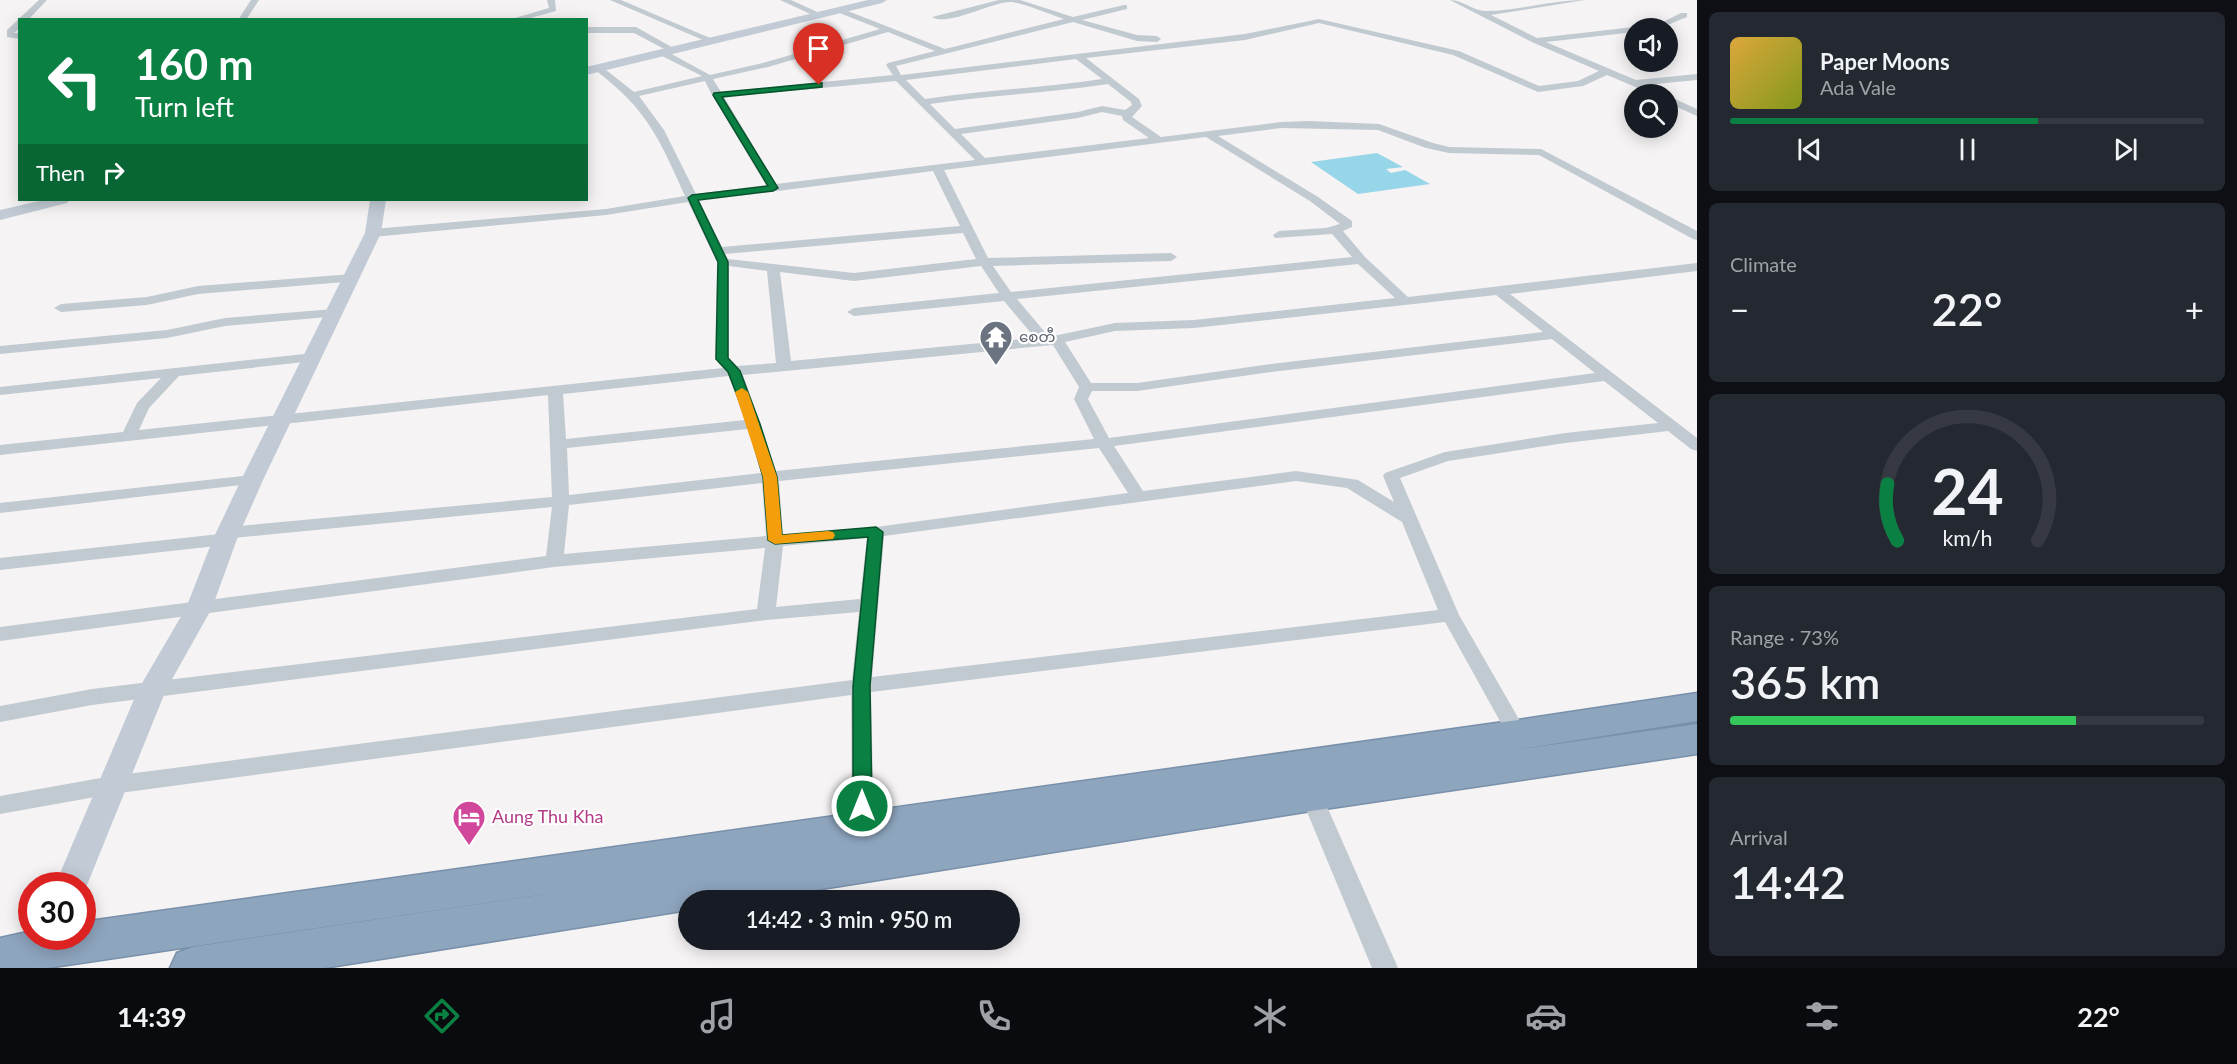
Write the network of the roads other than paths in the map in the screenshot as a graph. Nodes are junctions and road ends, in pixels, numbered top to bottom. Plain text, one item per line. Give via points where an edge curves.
1 (43, 0) edge
2 (255, 0) edge
3 (550, 0) edge
4 (614, 0) edge
5 (784, 0) edge
6 (882, 0) edge
7 (1010, 0) edge
8 (1454, 0) edge
9 (1581, 0) edge
10 (1124, 7) dead end
11 (840, 10) junction
12 (1480, 14) junction
13 (820, 15) junction
14 (1684, 15) dead end
15 (936, 17) dead end
16 (25, 18) edge
17 (243, 18) edge
18 (519, 18) edge
19 (1678, 18) edge
20 (1068, 19) junction
21 (18, 25) edge
22 (888, 29) junction
23 (588, 30) edge
24 (1624, 30) edge
25 (18, 36) edge
26 (712, 41) junction
27 (1538, 41) junction
28 (1194, 43) junction
29 (668, 51) junction
30 (942, 51) junction
31 (1078, 56) junction
32 (891, 65) junction
33 (592, 69) edge
34 (1607, 70) junction
35 (898, 77) junction
36 (1697, 77) edge
37 (708, 79) junction
38 (1110, 81) junction
39 (840, 83) junction
40 (1636, 84) joint
41 (632, 95) junction
42 (717, 95) junction
43 (922, 102) junction
44 (1678, 104) edge
45 (1697, 113) edge
46 (1127, 114) junction
47 (952, 132) junction
48 (1209, 135) junction
49 (1160, 141) junction
50 (982, 162) junction
51 (937, 168) junction
52 (773, 188) junction
53 (692, 198) junction
54 (56, 201) edge
55 (378, 201) edge
56 (0, 215) edge
57 (968, 229) junction
58 (1336, 231) junction
59 (373, 233) junction
60 (1279, 235) dead end
61 (1697, 236) edge
62 (721, 257) junction
63 (1171, 257) dead end
64 (1361, 260) junction
65 (984, 262) junction
66 (773, 267) junction
67 (1697, 267) edge
68 (352, 278) junction
69 (1499, 291) junction
70 (1008, 297) junction
71 (1404, 300) junction
72 (61, 308) dead end
73 (854, 312) dead end
74 (334, 313) junction
75 (1555, 335) junction
76 (1051, 340) junction
77 (0, 350) edge
78 (313, 357) junction
79 (784, 366) junction
80 (734, 371) junction
81 (175, 372) junction
82 (1607, 376) junction
83 (1086, 387) junction
84 (0, 391) edge
85 (555, 391) junction
86 (282, 419) junction
87 (754, 424) junction
88 (1670, 426) junction
89 (129, 436) junction
90 (1104, 443) junction
91 (559, 444) junction
92 (1697, 446) edge
93 (0, 450) edge
94 (770, 477) junction
95 (252, 480) junction
96 (1139, 498) junction
97 (561, 501) junction
98 (0, 508) edge
99 (1407, 518) junction
100 (876, 532) junction
101 (227, 536) junction
102 (775, 540) junction
103 (554, 561) junction
104 (0, 564) edge
105 (868, 604) junction
106 (199, 608) junction
107 (766, 614) junction
108 (1450, 615) junction
109 (0, 634) edge
110 (861, 686) junction
111 (152, 690) junction
112 (1697, 706) edge
113 (0, 714) edge
114 (1518, 735) junction
115 (1697, 740) edge
116 (112, 785) junction
117 (1311, 795) junction
118 (0, 805) edge
119 (862, 829) junction
120 (76, 872) edge
121 (96, 935) edge
122 (25, 950) edge
123 (0, 959) edge
124 (193, 968) edge
125 (1385, 968) edge

1 - 16 street
2 - 17 street
3 - 18 street via 553,9
4 - 26 street
5 - 13 street
6 - 11 street
7 - 15 street
7 - 20 street
8 - 12 street
9 - 12 street
10 - 20 street
11 - 13 street
11 - 22 street
12 - 27 street
13 - 26 street
14 - 19 street
20 - 28 street via 1137,38
20 - 30 street
21 - 25 street via 10,35
22 - 30 street
22 - 37 street
23 - 29 street via 636,30
24 - 27 street
26 - 29 street
27 - 34 street
28 - 31 street
28 - 34 street via 1319,21 1456,53 1538,89 1580,84
29 - 33 street
29 - 37 street
30 - 32 street
31 - 35 street
31 - 38 street
32 - 35 street
32 - 39 street
33 - 41 street
34 - 40 street
35 - 39 street
35 - 43 street
36 - 40 street
37 - 41 street
37 - 42 street
38 - 43 street
38 - 46 street via 1136,101 1137,106
39 - 42 street
41 - 53 street via 668,147
42 - 52 street
43 - 47 street
44 - 45 street
46 - 47 street via 1102,109
46 - 49 street via 1127,118
47 - 50 street
48 - 49 street
48 - 58 street via 1347,222
48 - 61 street via 1281,125 1362,125 1449,150 1533,150
49 - 50 street
50 - 51 street
51 - 52 street
51 - 57 street
52 - 53 street
53 - 59 street via 606,212
53 - 62 street
54 - 56 street
55 - 59 street
57 - 62 street via 776,244
57 - 65 street
58 - 60 street
58 - 64 street
59 - 68 street
62 - 66 street
62 - 80 street via 722,359
63 - 65 street
64 - 70 street
64 - 71 street
65 - 66 street via 854,277
65 - 70 street
66 - 79 street
67 - 69 street
68 - 72 street via 198,290 147,301
68 - 74 street
69 - 71 street
69 - 75 street
70 - 73 street
70 - 76 street
71 - 76 street via 1194,324 1131,325
74 - 77 street via 225,322 167,334
74 - 78 street
75 - 82 street
75 - 83 street via 1137,387
76 - 79 street
76 - 83 street
78 - 81 street
78 - 86 street
79 - 80 street
80 - 85 street
80 - 87 street
81 - 84 street
81 - 89 street via 142,406
82 - 88 street
82 - 90 street
83 - 90 street via 1081,399
85 - 86 street
85 - 91 street
86 - 89 street
86 - 95 street
87 - 91 street
87 - 94 street
88 - 92 street
88 - 99 street via 1445,458 1391,476
89 - 93 street
90 - 94 street
90 - 96 street
91 - 97 street
94 - 97 street
94 - 102 street
95 - 98 street
95 - 101 street
96 - 99 street via 1296,476 1352,484
96 - 100 street
97 - 101 street
97 - 103 street
99 - 108 street
100 - 102 street
100 - 105 street
101 - 104 street
101 - 106 street
102 - 103 street
102 - 107 street
103 - 106 street
105 - 107 street
105 - 110 street
106 - 109 street
106 - 111 street
107 - 111 street
108 - 110 street
108 - 114 street
110 - 116 street
110 - 119 street
111 - 113 street
111 - 116 street
112 - 114 highway
114 - 119 highway
115 - 117 highway
116 - 118 street
116 - 120 street
117 - 124 highway
117 - 125 street
119 - 121 highway
122 - 123 highway

